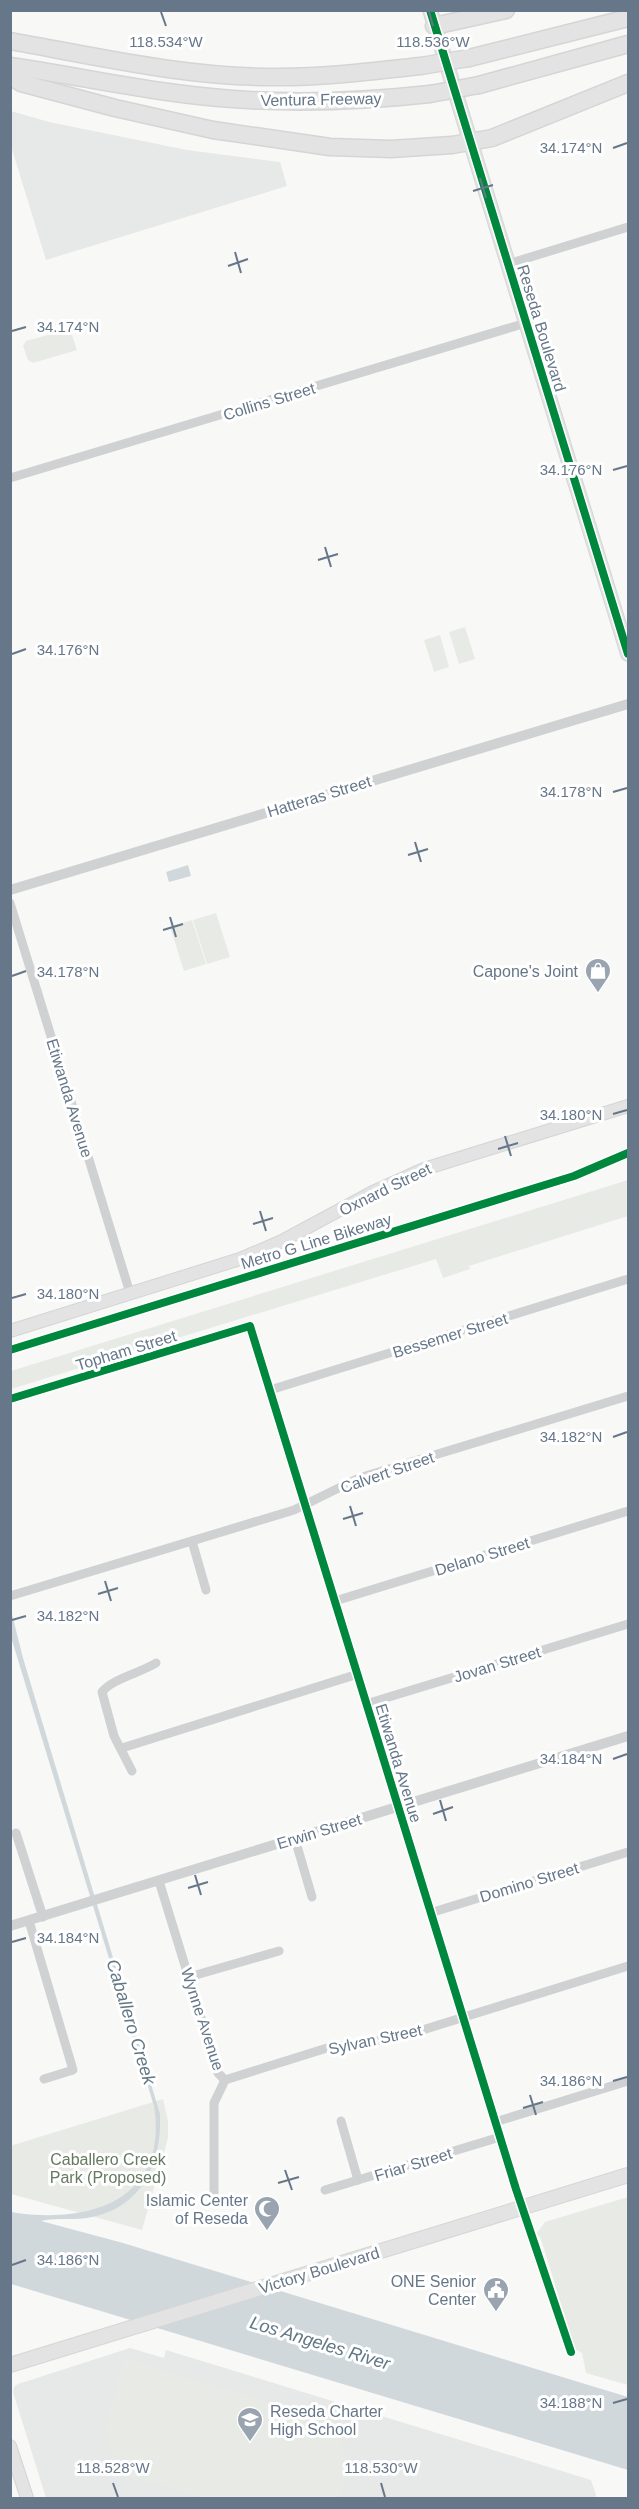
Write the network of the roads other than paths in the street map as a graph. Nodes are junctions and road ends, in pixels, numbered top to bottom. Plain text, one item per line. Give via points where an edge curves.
1 (506, 10) edge
2 (432, 18) edge
3 (628, 18) edge
4 (10, 41) edge
5 (628, 44) edge
6 (10, 66) edge
7 (10, 76) edge
8 (628, 83) edge
9 (471, 142) junction
10 (628, 227) edge
11 (508, 264) junction
12 (526, 323) junction
13 (10, 478) edge
14 (628, 654) edge
15 (628, 704) edge
16 (10, 890) edge
17 (10, 903) edge
18 (628, 1106) edge
19 (628, 1279) edge
20 (130, 1293) junction
21 (250, 1326) joint
22 (10, 1330) edge
23 (270, 1390) junction
24 (628, 1396) edge
25 (10, 1400) edge
26 (306, 1506) junction
27 (628, 1510) edge
28 (192, 1541) junction
29 (206, 1590) dead end
30 (10, 1596) edge
31 (335, 1601) junction
32 (628, 1624) edge
33 (156, 1663) dead end
34 (358, 1674) junction
35 (366, 1704) junction
36 (628, 1736) edge
37 (122, 1748) junction
38 (132, 1771) dead end
39 (399, 1807) junction
40 (16, 1833) dead end
41 (295, 1839) junction
42 (628, 1852) edge
43 (159, 1881) junction
44 (312, 1897) dead end
45 (430, 1912) junction
46 (43, 1917) junction
47 (28, 1921) junction
48 (10, 1926) edge
49 (279, 1951) dead end
50 (628, 1966) edge
51 (189, 1977) junction
52 (463, 2017) junction
53 (44, 2079) dead end
54 (225, 2080) junction
55 (627, 2081) edge
56 (628, 2091) edge
57 (341, 2121) dead end
58 (495, 2122) junction
59 (500, 2137) junction
60 (628, 2175) edge
61 (358, 2180) junction
62 (326, 2190) dead end
63 (214, 2194) dead end
64 (522, 2208) junction
65 (10, 2365) edge
66 (10, 2446) edge
67 (27, 2499) edge

1 - 2 highway
2 - 9 main road, Reseda Boulevard
3 - 4 highway, Ventura Freeway, bridge via 469,58 350,74 278,77 150,66
5 - 6 highway, Ventura Freeway, bridge via 479,85 430,94 332,102 177,93
7 - 9 highway via 21,83 213,130 330,147 391,149
8 - 9 highway via 492,138
9 - 11 main road, Reseda Boulevard
10 - 11 street
11 - 12 main road, Reseda Boulevard
12 - 13 street, Collins Street
12 - 14 main road, Reseda Boulevard
15 - 16 street, Hatteras Street
17 - 20 street, Etiwanda Avenue
18 - 20 main road, Oxnard Street via 424,1169 262,1251
19 - 23 street, Bessemer Street
20 - 22 main road, Oxnard Street
21 - 23 street, Etiwanda Avenue
21 - 25 street, Topham Street
23 - 26 street, Etiwanda Avenue
24 - 26 street, Calvert Street via 359,1478
26 - 28 street, Calvert Street
26 - 31 street, Etiwanda Avenue
27 - 31 street, Delano Street
28 - 29 street
28 - 30 street, Calvert Street
31 - 34 street, Etiwanda Avenue
32 - 35 street, Jovan Street
33 - 37 street via 108,1685 102,1692 114,1736
34 - 35 street, Etiwanda Avenue
34 - 37 street
35 - 39 street, Etiwanda Avenue
36 - 39 street, Erwin Street
37 - 38 street
39 - 41 street, Erwin Street
39 - 45 street, Etiwanda Avenue
40 - 46 street
41 - 43 street, Erwin Street
41 - 44 street
42 - 45 street, Domino Street
43 - 46 street, Erwin Street
43 - 51 street, Wynne Avenue
45 - 52 street, Etiwanda Avenue
46 - 47 street, Erwin Street
47 - 48 street, Erwin Street
47 - 53 street via 73,2070
49 - 51 street
50 - 52 street, Sylvan Street
51 - 54 street, Wynne Avenue via 218,2073
52 - 54 street, Sylvan Street via 400,2037 327,2048
52 - 58 street, Etiwanda Avenue
54 - 63 street, Wynne Avenue via 214,2103
55 - 56 street
55 - 58 street
57 - 61 street
58 - 59 street, Etiwanda Avenue
59 - 61 street, Friar Street
59 - 64 street, Etiwanda Avenue
60 - 64 main road, Victory Boulevard
61 - 62 street, Friar Street
64 - 65 main road, Victory Boulevard
66 - 67 main road

